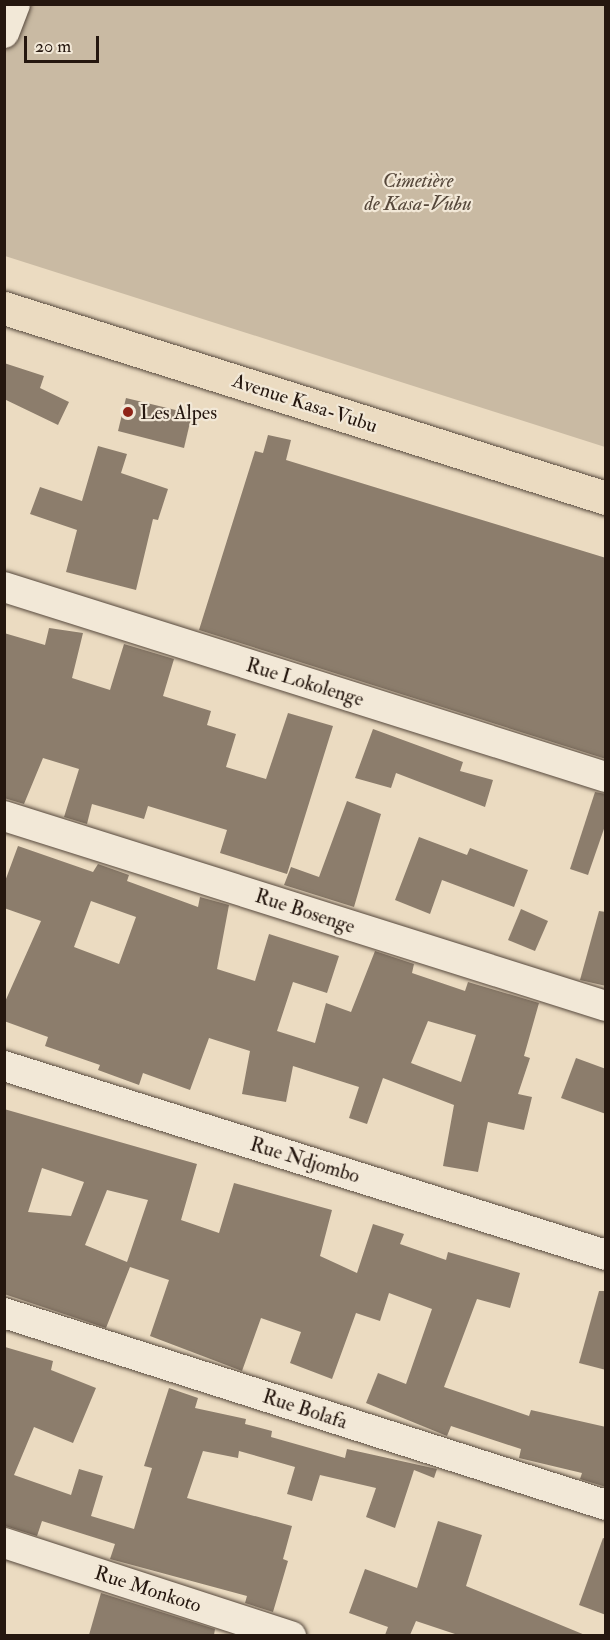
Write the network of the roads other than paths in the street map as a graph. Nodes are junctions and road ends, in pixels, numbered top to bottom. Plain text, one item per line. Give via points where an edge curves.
1 (15, 4) edge
2 (4, 33) edge
3 (4, 308) edge
4 (606, 498) edge
5 (4, 587) edge
6 (606, 777) edge
7 (4, 816) edge
8 (606, 1006) edge
9 (4, 1066) edge
10 (606, 1255) edge
11 (4, 1313) edge
12 (606, 1505) edge
13 (4, 1543) edge
14 (291, 1635) edge

1 - 2 street
3 - 4 main road, Avenue Kasa-Vubu
5 - 6 street, Rue Lokolenge
7 - 8 street, Rue Bosenge
9 - 10 street, Rue Ndjombo
11 - 12 street, Rue Bolafa
13 - 14 street, Rue Monkoto

